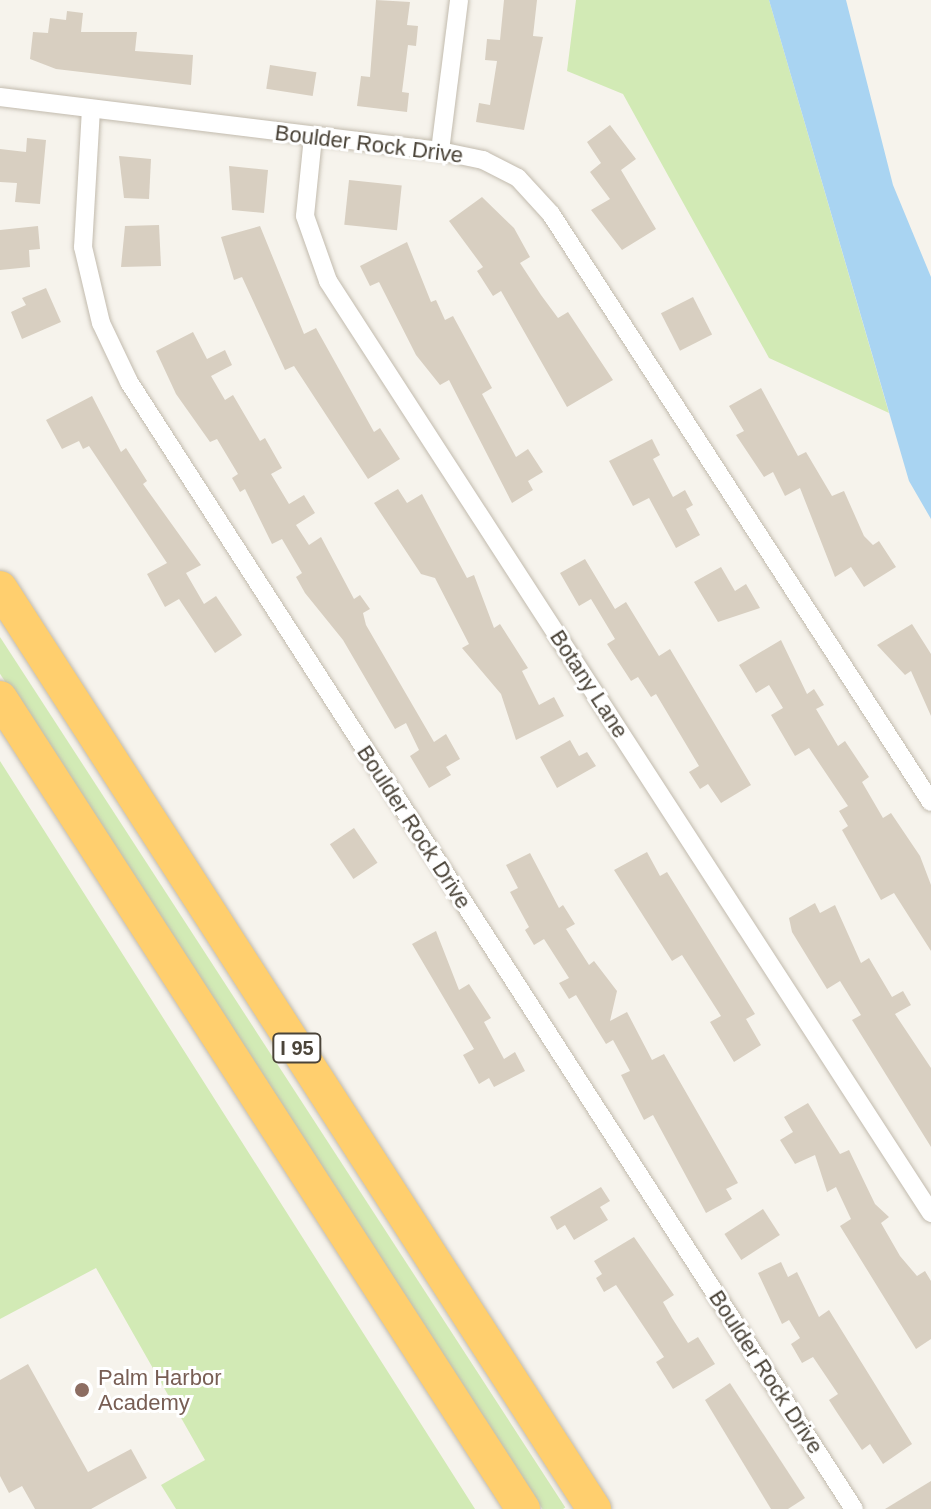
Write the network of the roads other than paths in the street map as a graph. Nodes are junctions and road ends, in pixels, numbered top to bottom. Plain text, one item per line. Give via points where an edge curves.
1 (459, 0) edge
2 (0, 97) edge
3 (91, 109) junction
4 (313, 137) junction
5 (440, 151) junction
6 (0, 588) edge
7 (0, 698) edge
8 (931, 802) edge
9 (931, 1213) edge
10 (523, 1509) edge
11 (594, 1509) edge
12 (854, 1509) edge

1 - 5 street
2 - 3 street, Boulder Rock Drive
3 - 4 street, Boulder Rock Drive
3 - 12 street, Boulder Rock Drive via 82,194 84,256 104,331 129,382
4 - 5 street, Boulder Rock Drive
4 - 9 street, Botany Lane via 306,228 328,281
5 - 8 street, Boulder Rock Drive via 495,165 541,200
6 - 11 highway, I 95
7 - 10 highway, I 95

